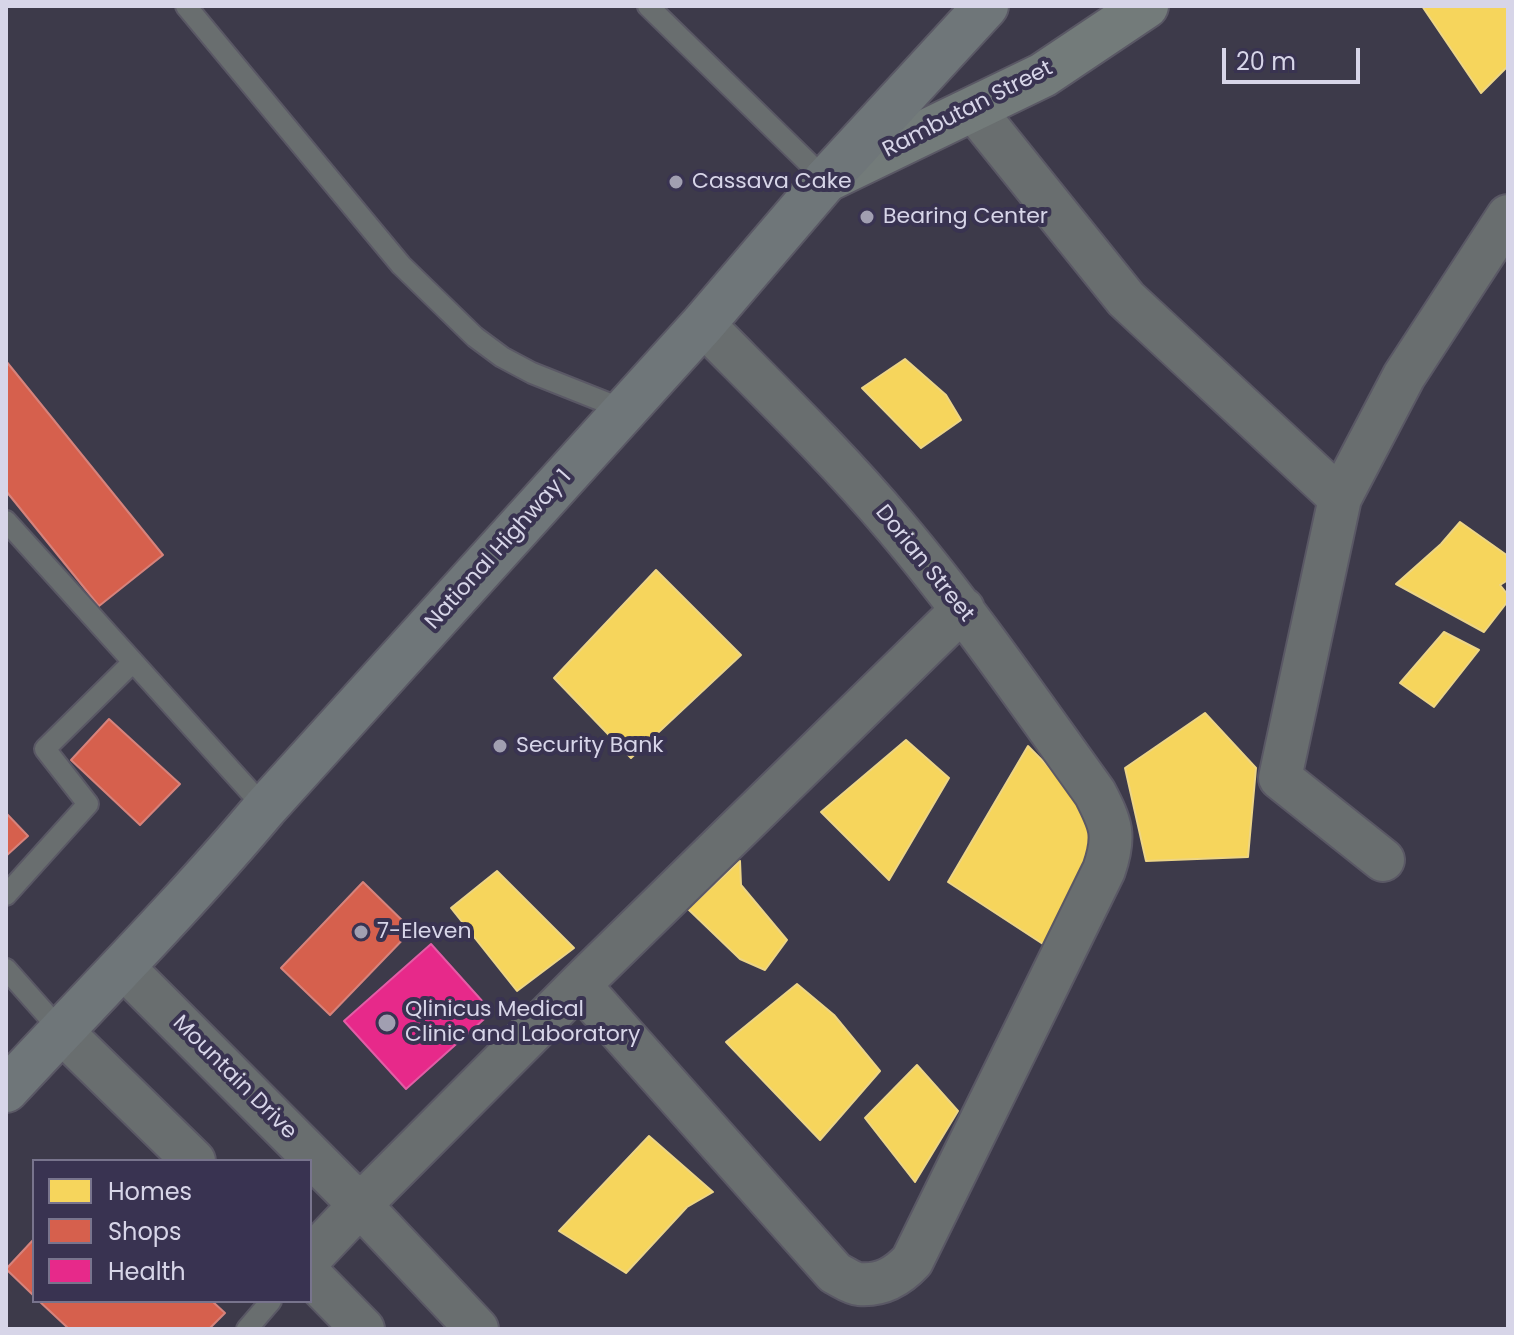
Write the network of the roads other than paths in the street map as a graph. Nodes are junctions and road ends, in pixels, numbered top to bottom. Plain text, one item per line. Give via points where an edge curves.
1 (186, 6) edge
2 (648, 6) edge
3 (986, 6) edge
4 (1146, 6) edge
5 (974, 110) junction
6 (826, 180) junction
7 (1508, 216) edge
8 (703, 324) junction
9 (625, 410) junction
10 (1340, 498) junction
11 (6, 521) edge
12 (963, 609) junction
13 (133, 662) junction
14 (265, 808) junction
15 (1383, 860) dead end
16 (6, 895) edge
17 (123, 967) junction
18 (6, 969) edge
19 (579, 985) junction
20 (61, 1031) junction
21 (6, 1090) edge
22 (192, 1159) edge
23 (360, 1205) junction
24 (312, 1256) edge
25 (312, 1277) edge
26 (269, 1303) edge
27 (250, 1328) edge
28 (363, 1329) edge
29 (477, 1329) edge

1 - 9 lane via 401,265 475,337 532,373
2 - 6 lane
3 - 6 highway, National Highway 1
4 - 5 street, Rambutan Street via 1043,75
5 - 6 street, Rambutan Street
5 - 10 street via 1126,299
6 - 8 highway, National Highway 1
7 - 10 street via 1404,376
8 - 9 highway, National Highway 1
8 - 12 street, Dorian Street via 826,448
9 - 14 highway, National Highway 1
10 - 15 street via 1280,778
11 - 13 lane
12 - 19 street
12 - 19 street, Dorian Street via 1095,793 1111,830 1111,850 912,1261 899,1275 857,1284 835,1273
13 - 14 lane
13 - 16 lane via 45,749 88,804
14 - 17 highway, National Highway 1
17 - 20 highway, National Highway 1
17 - 23 street, Mountain Drive
18 - 20 lane
19 - 23 street
20 - 21 highway, National Highway 1
20 - 22 street
23 - 24 street
23 - 29 street, Mountain Drive
25 - 28 street
26 - 27 lane

